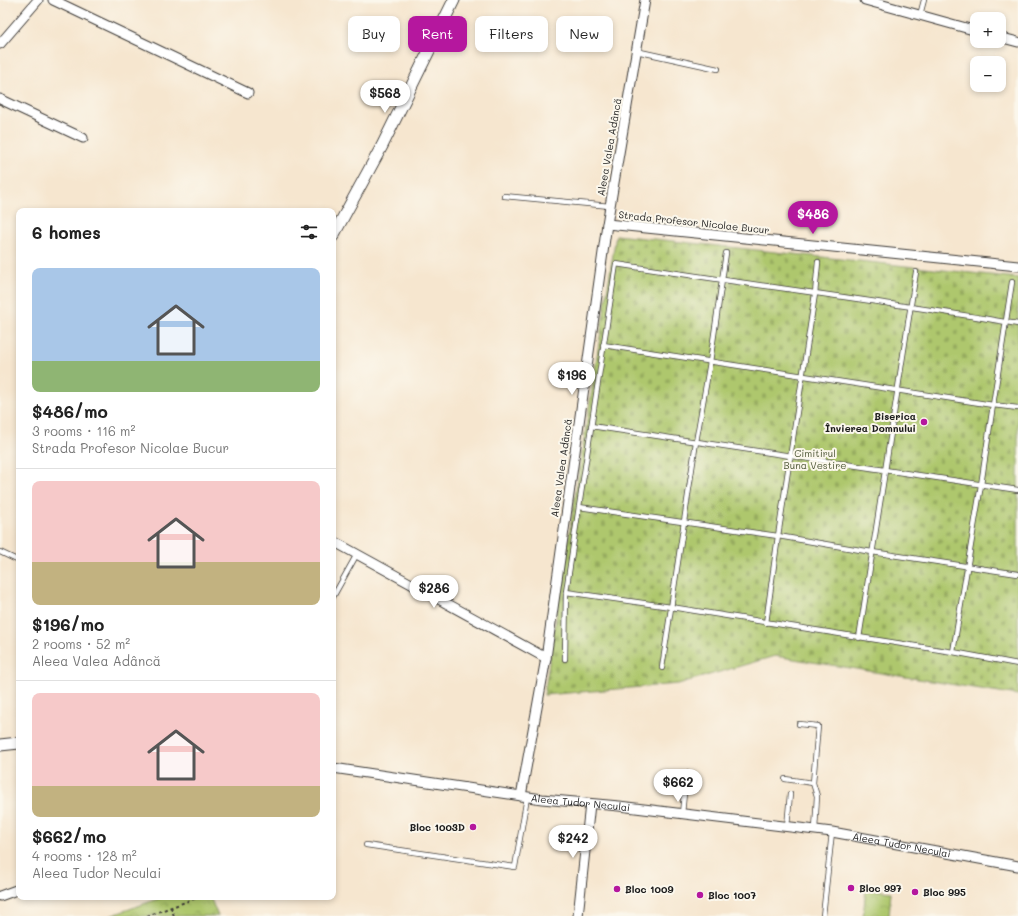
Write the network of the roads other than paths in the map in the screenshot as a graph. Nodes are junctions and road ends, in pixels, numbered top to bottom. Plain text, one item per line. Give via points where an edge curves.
1 (38, 0) edge
2 (53, 0) edge
3 (454, 0) edge
4 (645, 0) edge
5 (864, 0) edge
6 (924, 0) edge
7 (920, 15) junction
8 (970, 29) edge
9 (1006, 39) edge
10 (1018, 42) edge
11 (0, 44) edge
12 (636, 51) junction
13 (718, 69) dead end
14 (248, 93) dead end
15 (0, 99) edge
16 (83, 138) dead end
17 (504, 196) dead end
18 (610, 206) junction
19 (606, 224) junction
20 (336, 230) edge
21 (726, 253) dead end
22 (818, 262) dead end
23 (1018, 266) edge
24 (916, 272) dead end
25 (722, 281) junction
26 (1012, 282) dead end
27 (815, 294) junction
28 (910, 307) junction
29 (1005, 322) junction
30 (1018, 324) edge
31 (603, 345) junction
32 (710, 362) junction
33 (801, 376) junction
34 (897, 389) junction
35 (993, 405) junction
36 (1018, 408) edge
37 (591, 426) junction
38 (696, 442) junction
39 (790, 457) junction
40 (886, 471) junction
41 (981, 486) junction
42 (1018, 490) edge
43 (579, 507) junction
44 (683, 522) junction
45 (778, 536) junction
46 (336, 543) edge
47 (0, 552) edge
48 (872, 552) junction
49 (356, 554) junction
50 (16, 560) edge
51 (967, 567) junction
52 (1018, 574) edge
53 (336, 591) edge
54 (566, 592) junction
55 (671, 607) junction
56 (766, 623) junction
57 (859, 638) junction
58 (953, 652) junction
59 (546, 658) junction
60 (566, 659) dead end
61 (1018, 664) edge
62 (662, 668) dead end
63 (799, 724) dead end
64 (16, 743) edge
65 (0, 745) edge
66 (336, 768) edge
67 (686, 772) dead end
68 (785, 779) dead end
69 (813, 783) junction
70 (790, 794) dead end
71 (524, 796) junction
72 (590, 804) junction
73 (682, 814) junction
74 (787, 827) junction
75 (815, 830) junction
76 (832, 832) junction
77 (366, 845) dead end
78 (1018, 866) edge
79 (16, 890) edge
80 (0, 896) edge
81 (578, 916) edge
82 (823, 916) edge

1 - 11 street
2 - 14 street
3 - 20 street via 382,146
4 - 12 street, Aleea Valea Adâncă
5 - 7 street
6 - 7 lane
7 - 8 street
9 - 10 street
12 - 13 lane
12 - 18 street, Aleea Valea Adâncă
15 - 16 street
17 - 18 lane
18 - 19 street, Aleea Valea Adâncă
19 - 23 street, Strada Profesor Nicolae Bucur
19 - 59 street, Aleea Valea Adâncă
21 - 25 lane
22 - 27 lane
24 - 28 lane
25 - 27 lane
25 - 31 lane via 616,264
25 - 32 lane
26 - 29 lane
27 - 28 lane
27 - 33 lane
28 - 29 lane
28 - 34 lane
29 - 30 lane
29 - 35 lane
31 - 32 lane
31 - 37 lane
32 - 33 lane
32 - 38 lane
33 - 34 lane
33 - 39 lane
34 - 35 lane
34 - 40 lane
35 - 36 lane
35 - 41 lane
37 - 38 lane
37 - 43 lane
38 - 39 lane
38 - 44 lane
39 - 40 lane
39 - 45 lane
40 - 41 lane
40 - 48 lane
41 - 42 lane
41 - 51 lane
43 - 44 lane
43 - 54 lane
44 - 45 lane
44 - 55 lane
45 - 48 lane
45 - 56 lane
46 - 49 street
47 - 50 lane
48 - 51 lane
48 - 57 lane
49 - 53 lane
49 - 59 street
51 - 52 lane
51 - 58 lane
54 - 55 lane
54 - 60 lane
55 - 56 lane
55 - 62 lane
56 - 57 lane
57 - 58 lane
58 - 61 lane
59 - 71 street, Aleea Valea Adâncă
63 - 69 lane via 818,726
64 - 65 street
66 - 71 street, Aleea Tudor Neculai
67 - 73 lane
68 - 69 lane
69 - 75 lane via 817,796
70 - 74 lane
71 - 72 street, Aleea Tudor Neculai
71 - 77 lane via 515,867
72 - 73 street, Aleea Tudor Neculai
72 - 81 street
73 - 74 street, Aleea Tudor Neculai
74 - 75 street, Aleea Tudor Neculai
75 - 76 street, Aleea Tudor Neculai
76 - 78 street, Aleea Tudor Neculai
76 - 82 lane
79 - 80 street

